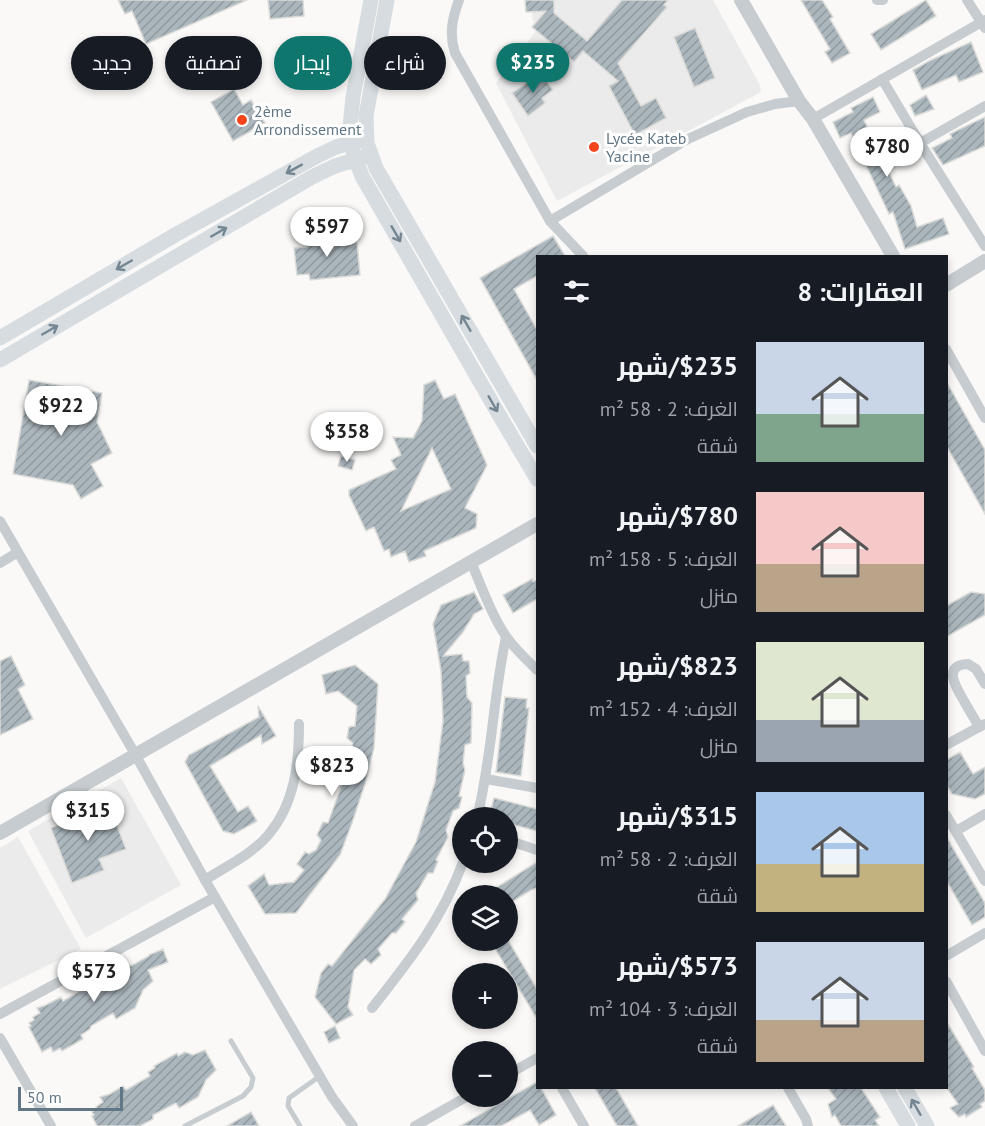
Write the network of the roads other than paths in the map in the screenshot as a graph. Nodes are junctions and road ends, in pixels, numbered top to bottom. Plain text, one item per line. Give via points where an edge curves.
1 (371, 0) edge
2 (387, 0) edge
3 (459, 0) edge
4 (741, 0) edge
5 (878, 0) edge
6 (883, 0) edge
7 (967, 0) edge
8 (984, 24) edge
9 (882, 79) junction
10 (799, 101) junction
11 (985, 106) edge
12 (351, 112) junction
13 (813, 119) junction
14 (367, 139) junction
15 (351, 142) junction
16 (920, 143) junction
17 (317, 156) junction
18 (371, 156) junction
19 (355, 159) junction
20 (324, 171) junction
21 (363, 178) junction
22 (550, 221) junction
23 (985, 246) edge
24 (582, 255) edge
25 (892, 255) edge
26 (985, 261) edge
27 (948, 284) edge
28 (0, 338) edge
29 (948, 353) edge
30 (0, 360) edge
31 (985, 418) edge
32 (536, 444) edge
33 (536, 476) edge
34 (0, 521) edge
35 (536, 525) edge
36 (18, 552) junction
37 (471, 562) junction
38 (0, 563) edge
39 (506, 637) junction
40 (536, 669) edge
41 (985, 684) edge
42 (299, 724) dead end
43 (982, 725) edge
44 (948, 744) edge
45 (135, 754) junction
46 (486, 779) junction
47 (536, 788) edge
48 (480, 807) edge
49 (985, 814) edge
50 (948, 818) edge
51 (956, 831) junction
52 (0, 833) edge
53 (518, 844) edge
54 (536, 850) edge
55 (459, 873) edge
56 (205, 880) junction
57 (985, 880) edge
58 (215, 897) junction
59 (985, 933) edge
60 (948, 955) edge
61 (948, 985) edge
62 (372, 1008) dead end
63 (0, 1014) edge
64 (0, 1038) edge
65 (231, 1041) dead end
66 (985, 1051) edge
67 (536, 1059) edge
68 (518, 1069) edge
69 (320, 1076) junction
70 (563, 1089) edge
71 (789, 1089) edge
72 (887, 1089) edge
73 (906, 1089) edge
74 (452, 1105) edge
75 (51, 1126) edge
76 (185, 1126) edge
77 (300, 1126) edge
78 (353, 1126) edge
79 (415, 1126) edge
80 (584, 1126) edge
81 (808, 1126) edge
82 (908, 1126) edge
83 (927, 1126) edge

1 - 12 main road
2 - 14 main road via 366,116
3 - 22 street via 452,23 455,53
4 - 10 street
5 - 6 street
7 - 8 street
8 - 9 street
9 - 13 street
9 - 16 street
10 - 13 street
10 - 22 street via 747,112 688,139
11 - 16 street
12 - 15 main road
12 - 17 main road
13 - 25 street
14 - 15 main road
14 - 18 main road
15 - 17 main road
15 - 19 main road
16 - 23 street
17 -> 28 main road
18 - 19 main road
32 -> 18 main road
19 - 20 main road
19 - 21 main road
20 - 21 main road via 349,171
30 -> 20 main road
21 -> 33 main road
22 - 24 street
26 - 27 street
29 - 31 street
34 - 36 street
35 - 37 street
36 - 38 street
36 - 45 street
37 - 39 street
37 - 45 street
39 - 40 street
39 - 46 street
41 - 43 street via 968,664 958,666 952,675
42 - 56 street via 297,770 282,813 269,834 252,849
43 - 44 street
45 - 52 street
45 - 56 street
46 - 47 street
46 - 48 street
49 - 51 street
50 - 51 street
51 - 57 street
53 - 54 street
55 - 62 street via 429,933
56 - 58 street
58 - 63 street
58 - 69 street
59 - 60 street
61 - 66 street
64 - 75 street
65 - 76 lane via 253,1078 250,1087 243,1096
67 - 68 street
69 - 77 lane via 289,1098 288,1106
69 - 78 street
70 - 80 street
71 - 81 street
72 - 82 main road
83 -> 73 main road
74 - 79 street

